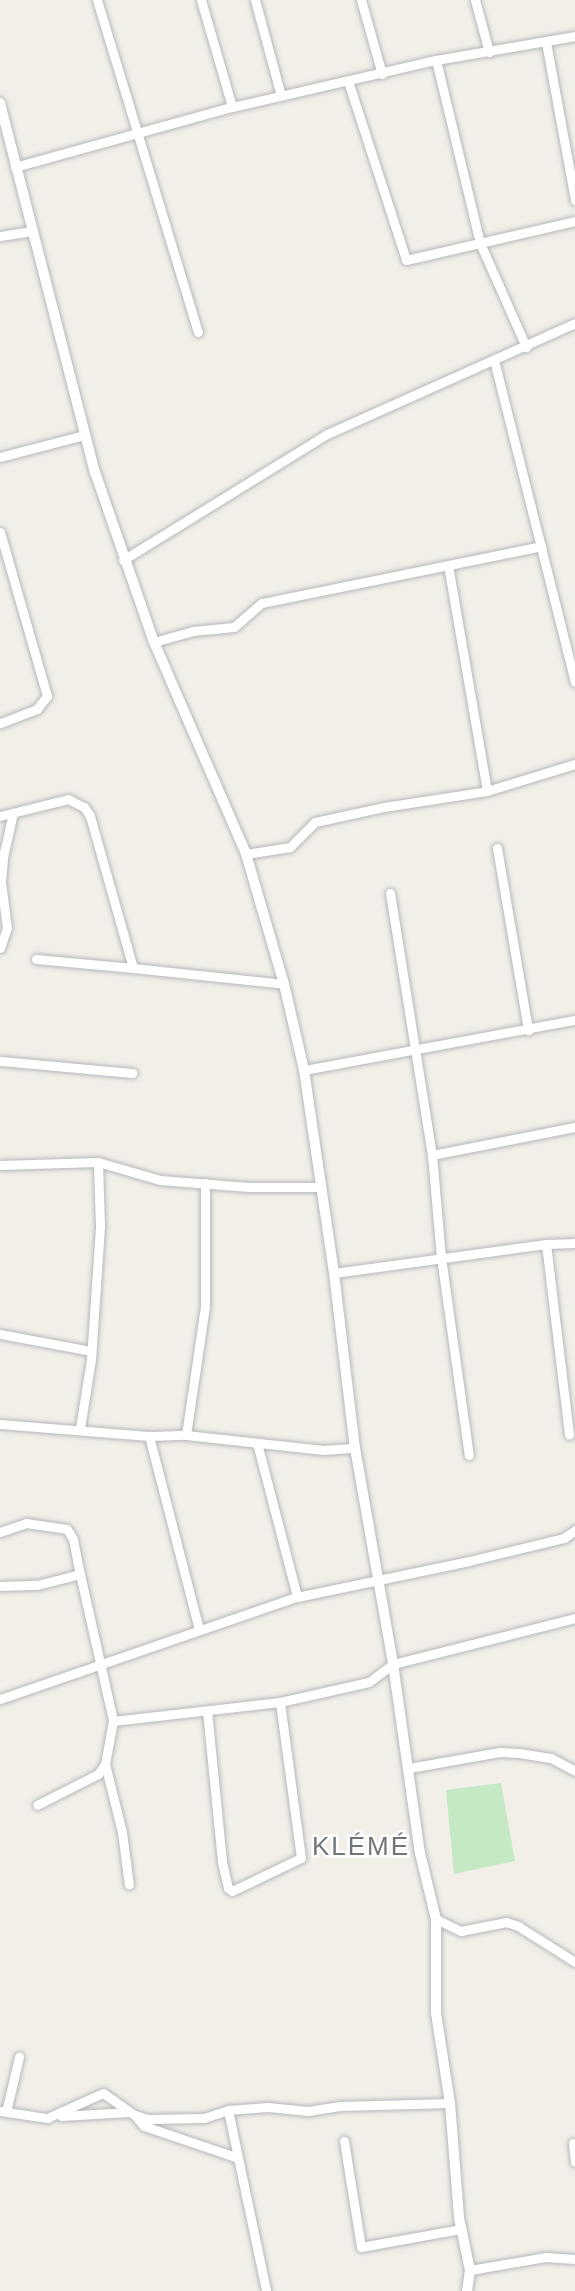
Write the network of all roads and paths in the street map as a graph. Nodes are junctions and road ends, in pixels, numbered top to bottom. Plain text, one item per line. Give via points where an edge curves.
1 (97, 0) edge
2 (201, 0) edge
3 (255, 0) edge
4 (361, 0) edge
5 (475, 0) edge
6 (575, 36) edge
7 (546, 42) junction
8 (489, 52) junction
9 (436, 61) junction
10 (382, 74) junction
11 (348, 81) junction
12 (281, 96) junction
13 (0, 103) edge
14 (232, 107) junction
15 (140, 134) junction
16 (15, 167) junction
17 (575, 201) edge
18 (575, 221) edge
19 (31, 231) junction
20 (0, 236) edge
21 (480, 243) junction
22 (575, 323) edge
23 (198, 332) dead end
24 (526, 347) junction
25 (494, 360) junction
26 (85, 435) junction
27 (0, 457) edge
28 (0, 532) edge
29 (541, 546) junction
30 (123, 560) junction
31 (448, 565) junction
32 (154, 642) junction
33 (575, 682) edge
34 (0, 723) edge
35 (575, 764) edge
36 (486, 791) junction
37 (13, 813) junction
38 (0, 816) edge
39 (497, 848) dead end
40 (246, 854) junction
41 (390, 893) dead end
42 (0, 948) edge
43 (36, 959) dead end
44 (133, 968) junction
45 (284, 984) junction
46 (575, 1020) edge
47 (528, 1030) junction
48 (416, 1049) junction
49 (0, 1061) edge
50 (304, 1070) junction
51 (132, 1073) dead end
52 (575, 1127) edge
53 (432, 1154) junction
54 (97, 1162) junction
55 (0, 1165) edge
56 (205, 1183) junction
57 (320, 1187) junction
58 (575, 1243) edge
59 (547, 1244) junction
60 (441, 1257) junction
61 (334, 1273) junction
62 (0, 1334) edge
63 (91, 1351) junction
64 (0, 1424) edge
65 (80, 1428) junction
66 (186, 1435) junction
67 (569, 1435) dead end
68 (149, 1436) junction
69 (257, 1443) junction
70 (355, 1448) junction
71 (469, 1455) dead end
72 (575, 1530) edge
73 (0, 1532) edge
74 (80, 1574) junction
75 (376, 1579) junction
76 (0, 1586) edge
77 (297, 1597) junction
78 (575, 1618) edge
79 (199, 1629) junction
80 (102, 1663) junction
81 (393, 1664) junction
82 (0, 1699) edge
83 (280, 1702) junction
84 (207, 1711) junction
85 (113, 1721) junction
86 (105, 1764) junction
87 (409, 1768) junction
88 (575, 1771) edge
89 (37, 1805) dead end
90 (129, 1885) dead end
91 (436, 1919) junction
92 (575, 1962) edge
93 (19, 2057) dead end
94 (450, 2103) junction
95 (228, 2110) junction
96 (3, 2111) edge
97 (132, 2114) junction
98 (54, 2116) junction
99 (344, 2141) dead end
100 (573, 2143) dead end
101 (238, 2158) junction
102 (575, 2162) edge
103 (461, 2229) junction
104 (575, 2259) edge
105 (470, 2270) junction
106 (266, 2291) edge
107 (467, 2291) edge

1 - 15 street
2 - 14 street
3 - 12 street
4 - 10 street
5 - 8 street
6 - 7 street
7 - 8 street
7 - 17 street
8 - 9 street
9 - 10 street
9 - 21 street
10 - 11 street
11 - 12 street
11 - 21 street via 406,260
12 - 14 street
13 - 16 street
14 - 15 street
15 - 16 street
15 - 23 street
16 - 19 street
18 - 21 street
19 - 20 street
19 - 26 street
21 - 24 street
22 - 24 street
24 - 25 street
25 - 29 street
25 - 30 street via 327,433
26 - 27 street
26 - 30 street
28 - 34 street via 47,696 37,709
29 - 31 street
29 - 33 street
30 - 32 street
31 - 32 street via 262,603 234,627 193,631
31 - 36 street
32 - 40 street
35 - 36 street
36 - 40 street via 314,822 290,847
37 - 38 street
37 - 42 street via 3,857 7,928
37 - 44 street via 68,799 84,807
39 - 47 street
40 - 45 street
41 - 48 street
43 - 44 street
44 - 45 street
45 - 50 street
46 - 47 street
47 - 48 street
48 - 50 street
48 - 53 street
49 - 51 street
50 - 57 street
52 - 53 street
53 - 60 street
54 - 55 street
54 - 56 street via 160,1180
54 - 63 street via 100,1226
56 - 57 street
56 - 66 street via 205,1307
57 - 61 street
58 - 59 street
59 - 60 street
59 - 67 street
60 - 61 street
60 - 71 street
61 - 70 street
62 - 63 street
63 - 65 street
64 - 65 street
65 - 68 street
66 - 68 street
66 - 69 street
68 - 79 street
69 - 70 street via 323,1450
69 - 77 street
70 - 75 street
72 - 75 street via 564,1538 524,1548
73 - 74 street via 26,1523 67,1529 74,1539
74 - 76 street via 37,1585
74 - 80 street
75 - 77 street
75 - 81 street
77 - 79 street
78 - 81 street
79 - 80 street
80 - 82 street
80 - 85 street
81 - 83 street via 369,1682
81 - 87 street
83 - 84 street
83 - 84 street via 301,1858 232,1891 222,1862
84 - 85 street
85 - 86 street
86 - 89 street via 98,1774
86 - 90 street
87 - 88 street via 500,1752 536,1753
87 - 91 street via 420,1853
91 - 92 street via 461,1931 506,1922
91 - 94 street via 436,2013
93 - 96 street
94 - 95 street via 308,2111
94 - 103 street
95 - 97 street via 192,2119 148,2119
95 - 101 street
96 - 98 street via 37,2118
97 - 98 street
97 - 98 street via 103,2093
97 - 101 street via 144,2126
99 - 103 street via 361,2247
100 - 102 street
101 - 106 street
103 - 105 street
104 - 105 street via 545,2257
105 - 107 street

